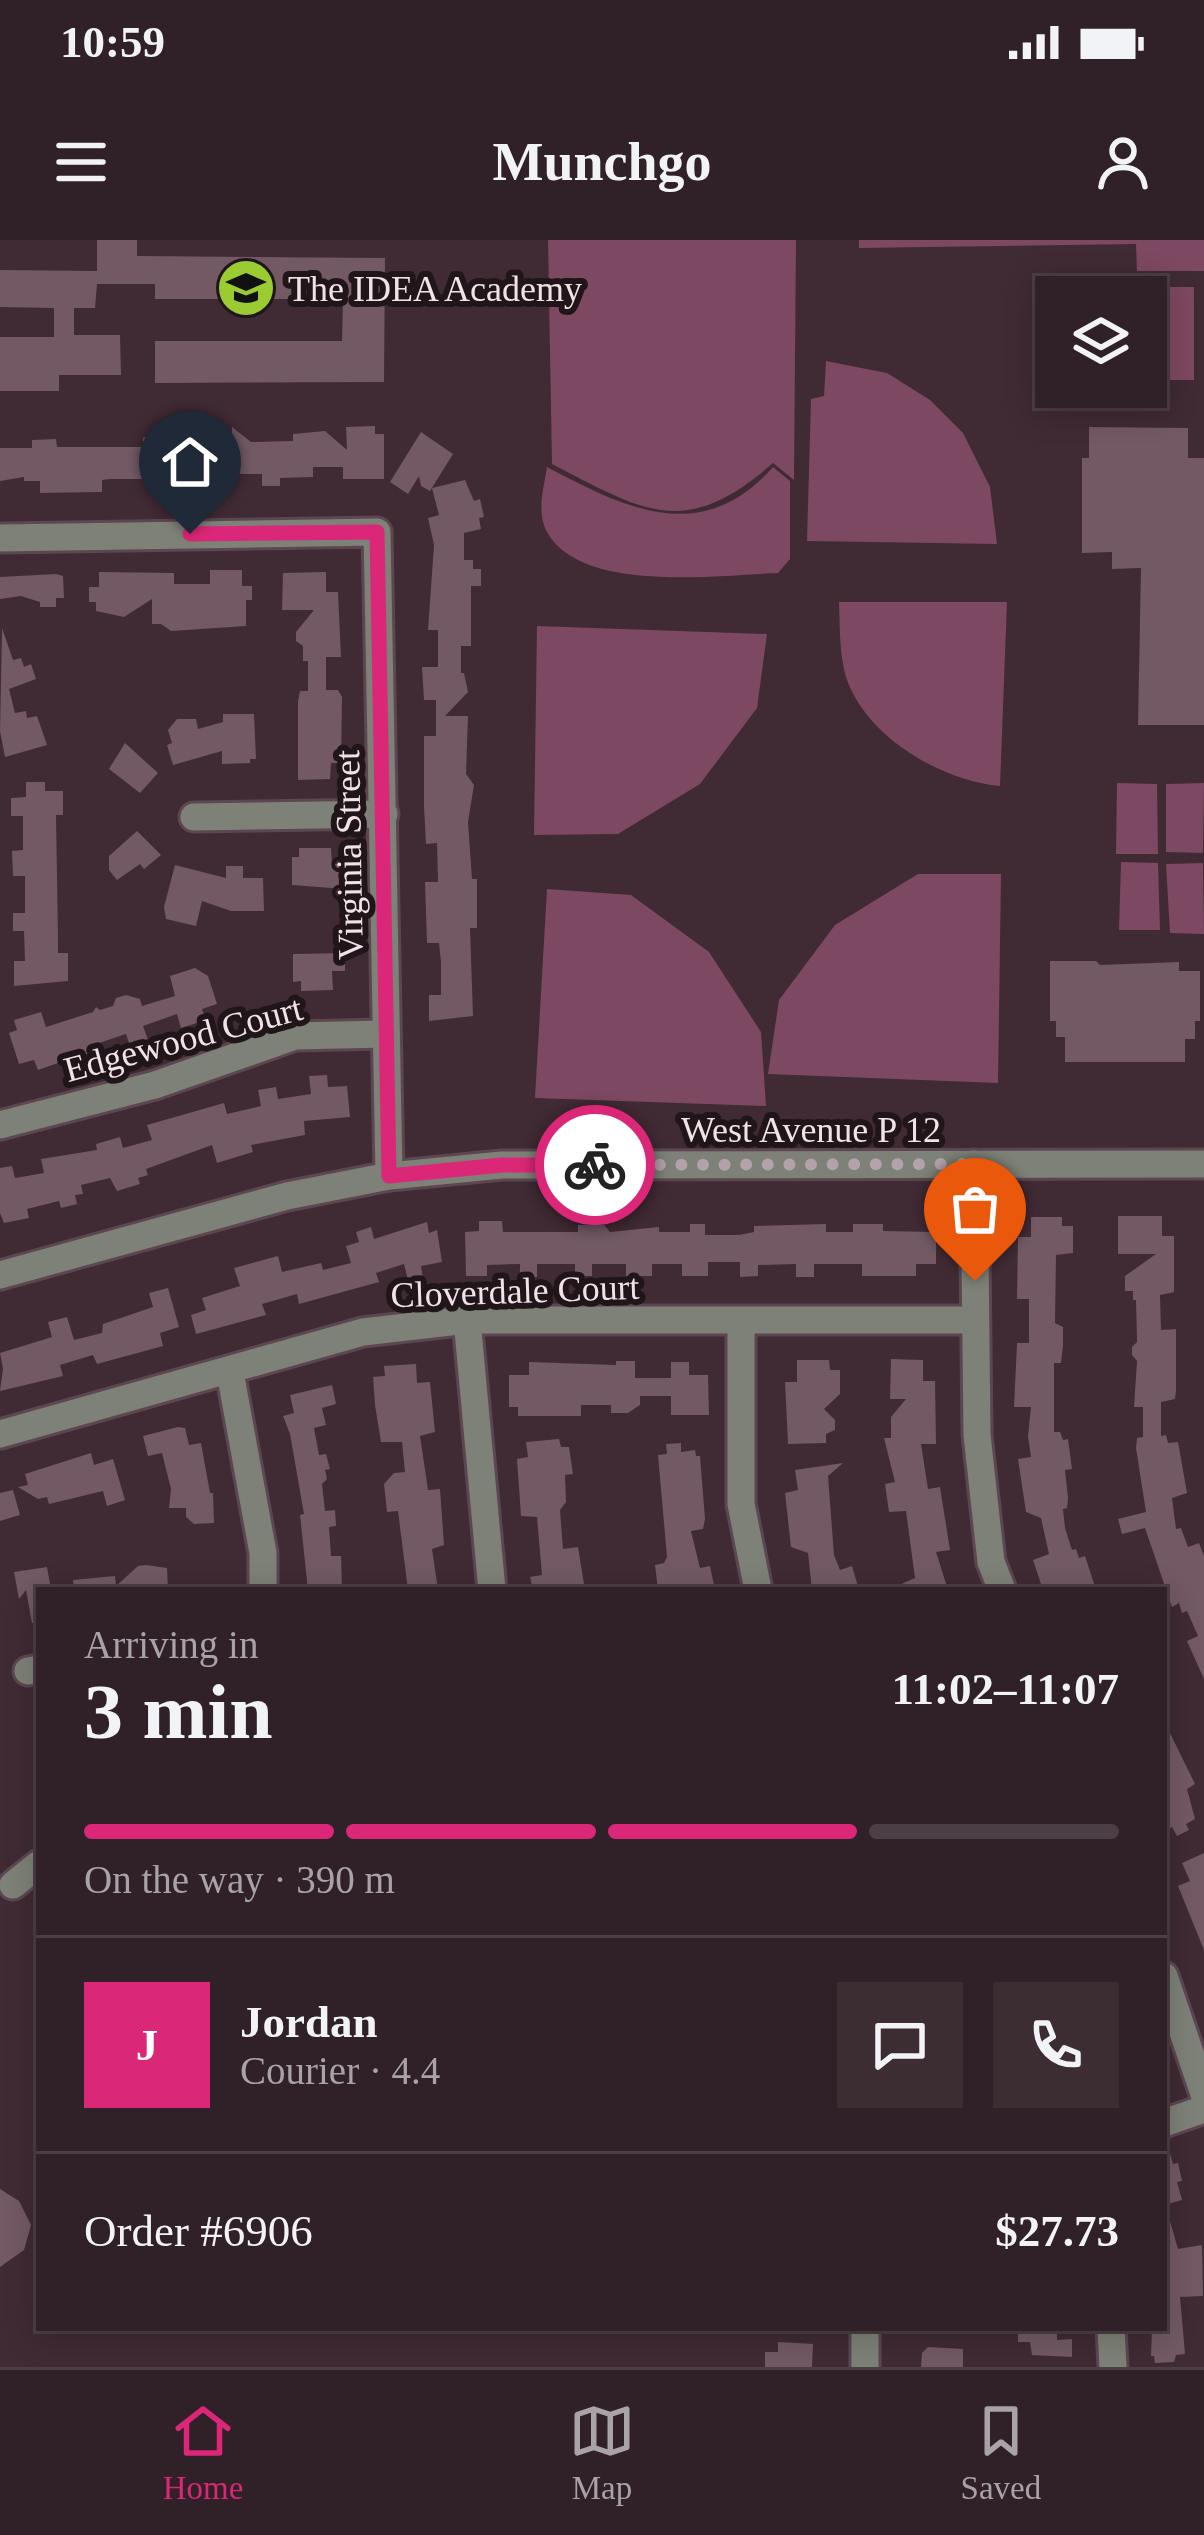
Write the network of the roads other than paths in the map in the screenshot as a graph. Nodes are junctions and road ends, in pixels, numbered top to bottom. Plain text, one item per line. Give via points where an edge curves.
1 (0, 538) edge
2 (384, 814) junction
3 (194, 818) dead end
4 (386, 1034) junction
5 (0, 1125) edge
6 (974, 1164) junction
7 (1204, 1164) edge
8 (389, 1176) junction
9 (0, 1275) edge
10 (467, 1320) junction
11 (975, 1320) junction
12 (741, 1323) junction
13 (230, 1372) junction
14 (0, 1434) edge
15 (263, 1587) edge
16 (492, 1587) edge
17 (757, 1587) edge
18 (1001, 1587) edge
19 (36, 1866) edge
20 (13, 1885) dead end
21 (1167, 1985) edge
22 (1204, 2094) edge
23 (1204, 2109) edge
24 (1167, 2122) edge
25 (865, 2331) edge
26 (1111, 2331) edge
27 (866, 2367) edge
28 (1113, 2367) edge

1 - 2 street, Virginia Street via 377,532
2 - 3 street
2 - 4 street, Virginia Street
4 - 5 street, Edgewood Court via 295,1036 154,1085
4 - 8 street, Virginia Street
6 - 7 street, West Avenue P 12
6 - 8 street, West Avenue P 12 via 502,1165
6 - 11 street
8 - 9 street, West Avenue P 12
10 - 12 street, Cloverdale Court
10 - 13 street, Cloverdale Court via 363,1332
10 - 16 street
11 - 12 street, Cloverdale Court
11 - 18 street via 977,1435
12 - 17 street via 741,1504
13 - 14 street, Cloverdale Court
13 - 15 street
19 - 20 street
21 - 22 street
23 - 24 street
25 - 27 street
26 - 28 street

